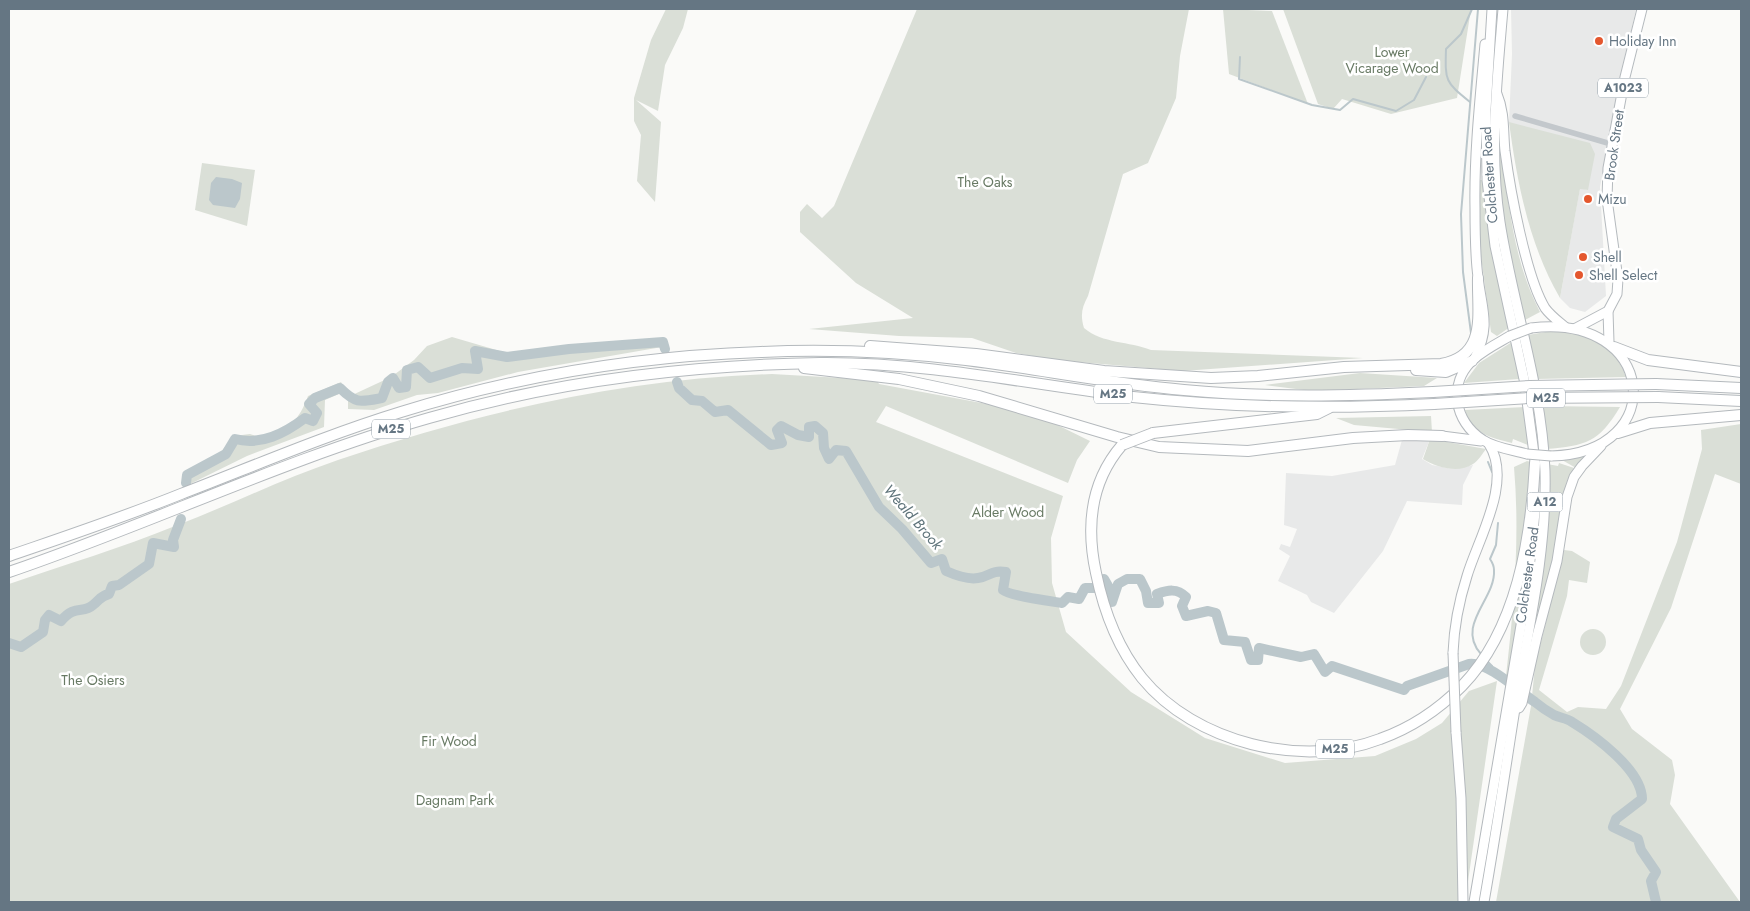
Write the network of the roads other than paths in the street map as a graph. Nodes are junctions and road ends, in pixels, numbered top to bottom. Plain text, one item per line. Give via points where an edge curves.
1 (1491, 9) edge
2 (1503, 9) edge
3 (1642, 9) edge
4 (1496, 92) junction
5 (1514, 116) dead end
6 (1611, 144) junction
7 (1478, 278) junction
8 (1608, 311) junction
9 (1565, 327) junction
10 (1576, 328) junction
11 (1611, 345) junction
12 (791, 351) junction
13 (1473, 360) junction
14 (794, 364) junction
15 (1388, 366) junction
16 (1741, 372) edge
17 (1071, 376) junction
18 (1211, 378) junction
19 (1741, 388) edge
20 (1741, 402) edge
21 (1330, 407) junction
22 (1741, 415) edge
23 (1618, 433) junction
24 (1442, 436) joint
25 (1487, 442) junction
26 (1601, 446) junction
27 (1535, 463) junction
28 (9, 556) edge
29 (9, 572) edge
30 (1519, 682) junction
31 (1516, 698) junction
32 (1463, 902) edge
33 (1474, 902) edge
34 (1484, 902) edge

1 - 7 main road, A12 via 1485,39 1476,162
1 - 27 main road, Colchester Road / A12 via 1486,110 1487,180 1495,246 1526,388
2 - 4 main road, A12
3 - 6 main road, Brook Street / A1023
4 - 9 main road, A12 via 1502,107 1509,173 1528,260 1542,303
4 - 30 main road, Colchester Road / A12 via 1494,151 1499,220 1534,379 1545,472 1540,558
5 - 6 street
6 - 8 main road, Brook Street / A1023 via 1607,199 1618,279 1617,294
7 - 13 main road, A12 via 1486,325
7 - 15 highway, M25 via 1479,326 1465,353 1447,363
8 - 10 main road
8 - 11 main road, Brook Street / A1023
9 - 10 main road
9 - 13 main road, bridge via 1531,328 1510,336
10 - 11 main road
11 - 16 highway via 1648,360
11 - 23 main road via 1628,366 1632,390 1629,413
12 - 17 highway, M25 via 927,356
12 - 18 highway, M25 via 826,345 906,348 1104,370
12 - 28 highway, M25 via 646,360 542,376 458,396 347,430
13 - 15 highway, M25 via 1446,372
13 - 25 main road via 1459,382 1457,402 1464,423
14 - 21 highway, M25 via 930,369 1187,402 1255,407
14 - 24 highway, M25 via 812,370 899,379 979,396 1159,447 1248,451 1353,438
14 - 29 highway, M25 via 694,369 614,378 454,411 346,444
15 - 18 highway, M25
17 - 18 highway, M25
17 - 19 highway, M25, bridge via 1170,389 1257,395 1343,396 1530,386 1656,384
20 - 21 highway, M25, bridge via 1658,397 1543,398
21 - 27 highway, M25, bridge via 1317,414 1153,433 1122,445 1107,464 1099,483 1090,519 1092,557 1107,618 1127,657 1162,699 1194,723 1228,737 1307,752 1379,740 1430,714 1462,685 1490,648 1508,610 1522,560
22 - 23 highway via 1650,423
23 - 26 main road
24 - 25 main road
25 - 26 main road, bridge via 1527,454 1551,456
25 - 32 main road, bridge via 1497,461 1493,503 1463,590 1453,653
26 - 30 main road, A12 via 1574,477 1567,497 1557,562
27 - 30 main road, Colchester Road / A12 via 1535,512
30 - 31 main road, Colchester Road / A12
31 - 33 main road, Colchester Road / A12
31 - 34 main road, A12

